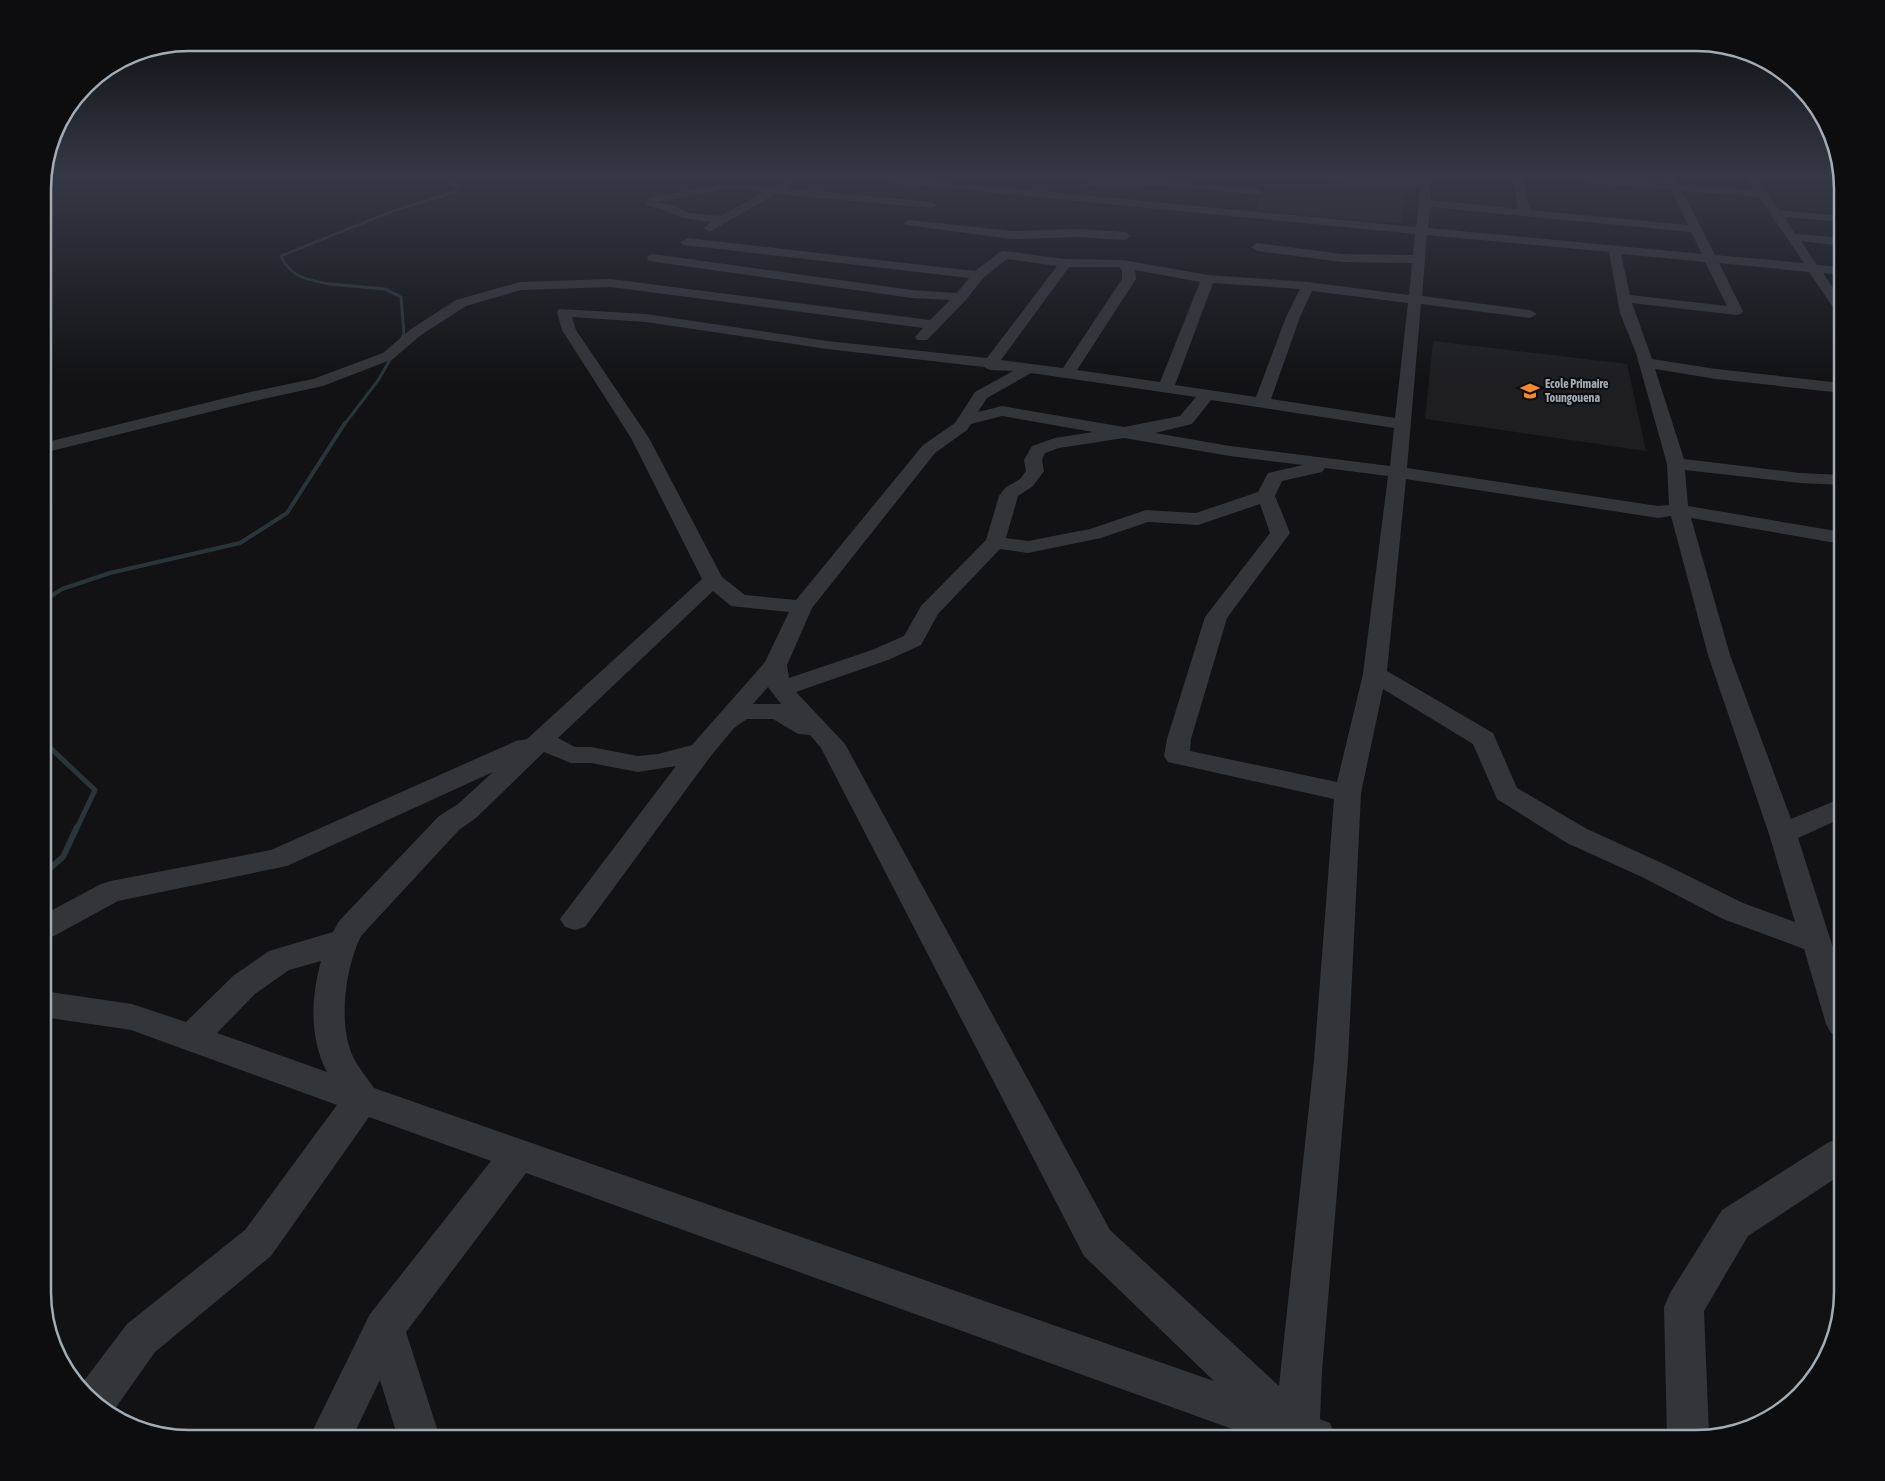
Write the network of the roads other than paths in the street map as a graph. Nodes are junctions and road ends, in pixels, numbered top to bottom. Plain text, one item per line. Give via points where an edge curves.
1 (681, 244) edge
2 (1041, 244) edge
3 (1101, 244) edge
4 (1124, 244) edge
5 (1420, 244) edge
6 (1591, 244) edge
7 (1702, 244) edge
8 (1797, 244) edge
9 (678, 246) junction
10 (1257, 247) dead end
11 (1614, 248) junction
12 (1119, 253) junction
13 (1024, 257) junction
14 (1709, 258) junction
15 (1419, 259) junction
16 (1065, 264) junction
17 (1813, 268) junction
18 (1834, 270) edge
19 (628, 273) dead end
20 (978, 275) junction
21 (1834, 277) edge
22 (1208, 279) junction
23 (611, 283) junction
24 (1308, 286) junction
25 (961, 297) junction
26 (1623, 298) junction
27 (1834, 298) edge
28 (1415, 299) junction
29 (577, 304) junction
30 (1530, 314) dead end
31 (932, 325) junction
32 (907, 353) junction
33 (1646, 362) junction
34 (990, 365) junction
35 (1027, 368) junction
36 (1067, 373) junction
37 (1166, 387) junction
38 (1834, 387) edge
39 (1207, 394) junction
40 (1261, 404) junction
41 (965, 420) junction
42 (1402, 424) junction
43 (1121, 432) junction
44 (52, 446) edge
45 (1338, 464) junction
46 (1676, 464) junction
47 (1398, 472) junction
48 (1834, 480) edge
49 (1266, 496) junction
50 (1679, 510) junction
51 (1834, 537) edge
52 (995, 542) junction
53 (713, 580) junction
54 (802, 606) junction
55 (1375, 674) junction
56 (778, 677) junction
57 (727, 722) junction
58 (541, 740) junction
59 (832, 744) junction
60 (701, 751) junction
61 (1348, 793) junction
62 (1834, 811) edge
63 (1783, 834) junction
64 (575, 919) dead end
65 (52, 923) edge
66 (343, 941) junction
67 (1817, 942) junction
68 (1834, 998) edge
69 (52, 1005) edge
70 (191, 1038) junction
71 (362, 1098) junction
72 (518, 1155) junction
73 (1834, 1159) edge
74 (384, 1328) junction
75 (99, 1397) edge
76 (334, 1430) edge
77 (416, 1430) edge
78 (1293, 1430) edge
79 (1302, 1430) edge
80 (1307, 1430) edge
81 (1688, 1430) edge

1 - 9 street
2 - 13 street
3 - 12 street
4 - 12 street
5 - 15 street
6 - 11 street
7 - 14 street
8 - 17 street
9 - 20 street
9 - 25 street via 648,261 912,294
10 - 15 street via 1342,258
11 - 14 street
11 - 26 street
12 - 16 street
12 - 22 street
12 - 36 street via 1130,279
13 - 16 street
13 - 20 street via 1004,255
14 - 17 street
14 - 26 street via 1736,311
15 - 28 street
16 - 34 street
17 - 18 street
17 - 21 street
17 - 27 street
19 - 23 street
20 - 25 street
22 - 24 street
22 - 37 street
23 - 29 street
23 - 31 street
23 - 44 street via 520,286 461,303 416,332 388,356 318,383
24 - 28 street
24 - 40 street
25 - 31 street
26 - 33 street
28 - 30 street
28 - 42 street
29 - 32 street via 767,337
29 - 53 street via 569,330 640,438
31 - 32 street
32 - 34 street
33 - 38 street via 1716,374
33 - 46 street
34 - 35 street
35 - 36 street
35 - 41 street via 981,396
36 - 37 street
37 - 39 street
39 - 40 street
39 - 43 street via 1186,420
40 - 42 street
41 - 43 street via 1002,411
41 - 54 street via 929,449
42 - 47 street
43 - 45 street via 1230,451
43 - 52 street via 1055,443 1038,450 1032,460 1035,471 1029,482 1012,492 1006,501
45 - 47 street
45 - 49 street via 1274,477
46 - 48 street
46 - 50 street
47 - 50 street via 1658,512
47 - 55 street
49 - 52 street via 1198,519 1146,516 1094,534 1028,547
49 - 61 street via 1280,533 1216,616 1179,739 1177,756
50 - 51 street
50 - 63 street via 1719,655
52 - 56 street via 929,611 913,640 880,655
53 - 54 street via 739,601
53 - 58 street
54 - 56 street
55 - 61 street
55 - 67 street via 1484,739 1506,793 1577,836 1733,911
56 - 57 street via 754,687
56 - 59 street
57 - 59 street via 741,712 778,711
57 - 60 street
58 - 60 street via 571,755 590,755 638,764
58 - 65 street via 277,859 111,892
58 - 66 street via 467,811 450,823
59 - 79 street via 1097,1243
60 - 64 street
61 - 80 street via 1331,1060 1301,1370
62 - 63 street
63 - 67 street
66 - 70 street via 280,960 244,985
66 - 71 street via 329,995 333,1050
67 - 68 street
69 - 70 street via 132,1017
70 - 71 street
71 - 72 street
71 - 75 street via 258,1243 141,1338
72 - 74 street
72 - 78 street
73 - 81 street via 1735,1223 1684,1307
74 - 76 street
74 - 77 street

